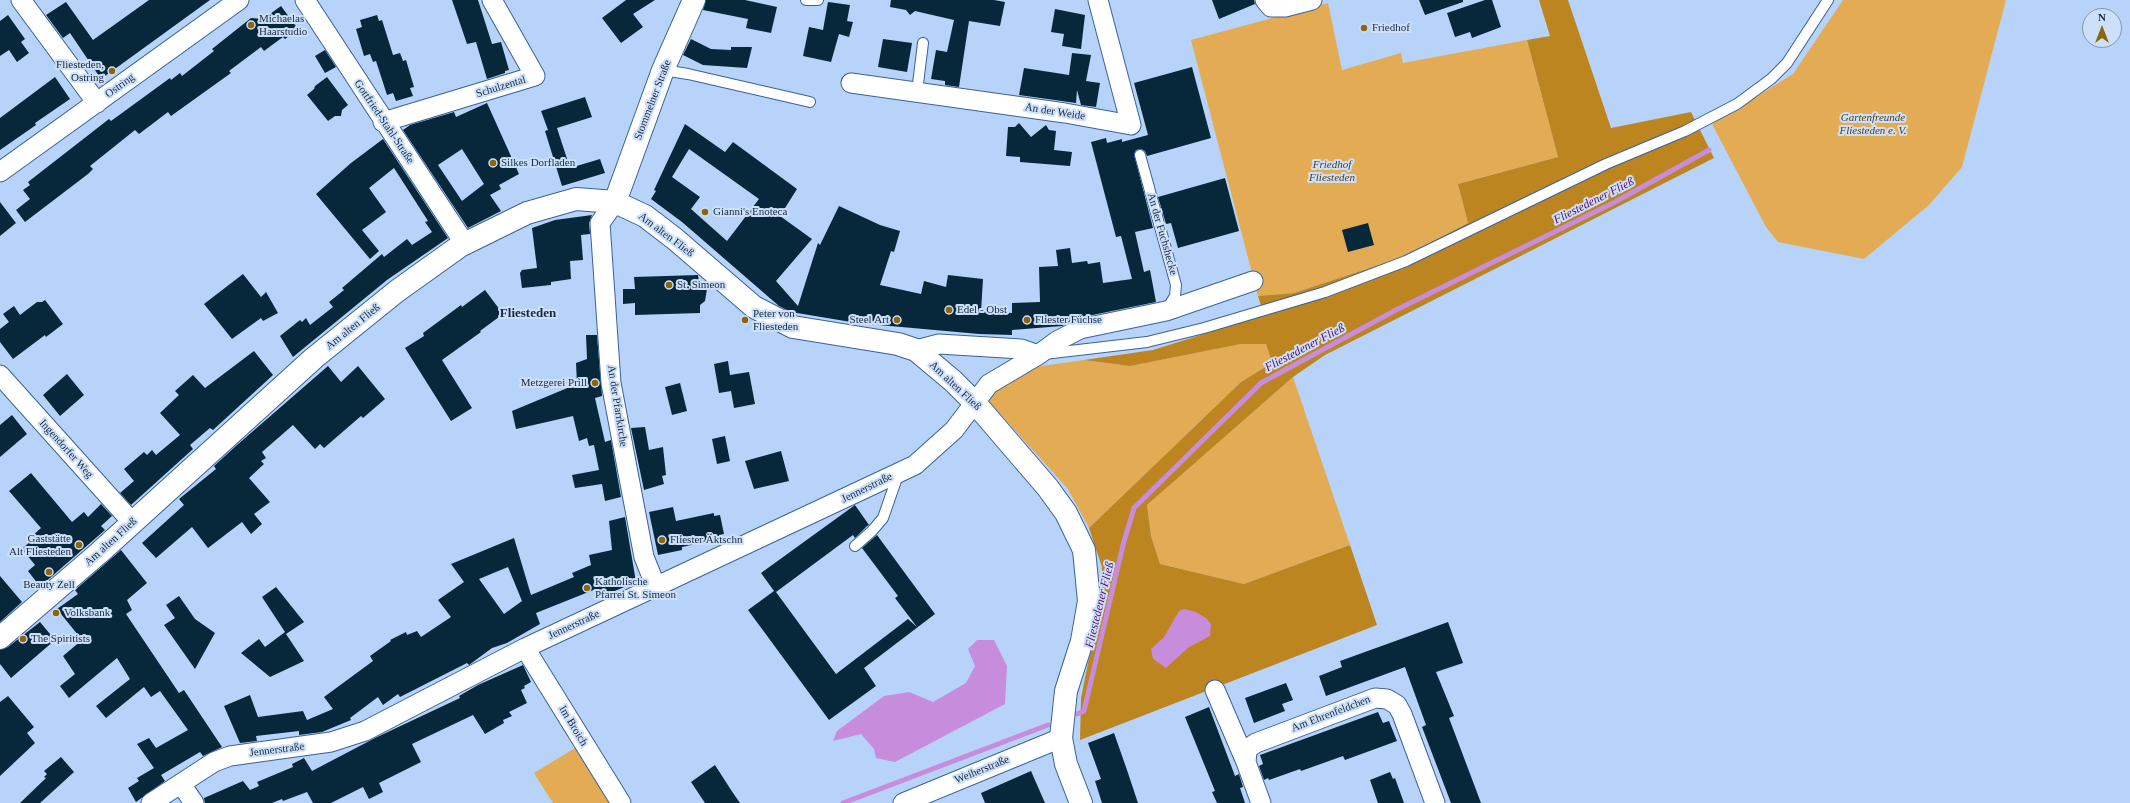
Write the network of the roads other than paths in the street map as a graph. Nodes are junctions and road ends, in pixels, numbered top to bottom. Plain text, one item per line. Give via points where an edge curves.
1 (239, 0) edge
2 (305, 0) edge
3 (492, 0) edge
4 (694, 0) edge
5 (806, 0) edge
6 (818, 0) edge
7 (1098, 0) edge
8 (1265, 0) edge
9 (1312, 0) edge
10 (1828, 0) edge
11 (28, 3) edge
12 (923, 43) dead end
13 (663, 70) junction
14 (851, 83) dead end
15 (917, 92) junction
16 (97, 102) junction
17 (810, 102) dead end
18 (383, 122) junction
19 (1140, 155) dead end
20 (0, 172) edge
21 (615, 202) junction
22 (465, 244) junction
23 (1253, 281) dead end
24 (1166, 311) junction
25 (916, 350) junction
26 (1038, 355) junction
27 (3, 384) edge
28 (975, 403) junction
29 (899, 472) junction
30 (132, 522) junction
31 (855, 546) dead end
32 (656, 587) junction
33 (0, 638) edge
34 (525, 648) junction
35 (1215, 690) dead end
36 (1061, 738) junction
37 (1246, 762) junction
38 (181, 784) junction
39 (151, 803) edge
40 (194, 803) edge
41 (621, 803) edge
42 (903, 803) edge
43 (1081, 803) edge
44 (1261, 803) edge
45 (1435, 803) edge

1 - 16 street, Ostring
2 - 18 street, Gottfried-Stahl-Straße
3 - 18 street, Schulzental via 535,76
4 - 13 main road, Stommelner Straße
5 - 6 lane
7 - 15 street, An der Weide via 1131,125
8 - 9 street via 1271,8
10 - 26 lane via 1787,63 1771,79 1737,104 1685,131 1606,164 1406,261 1325,292 1204,328 1147,342
11 - 16 street
12 - 15 lane
13 - 17 lane
13 - 21 main road, Stommelner Straße
14 - 15 street, An der Weide
16 - 20 street, Ostring
18 - 22 street, Gottfried-Stahl-Straße
19 - 24 lane, An der Fuchshecke via 1176,284 1175,296
21 - 22 main road, Am alten Fließ via 576,199 552,205 527,213
21 - 25 main road, Am alten Fließ via 651,220 754,307 793,327 898,344
21 - 32 street, An der Pfarrkirche via 600,223 611,383 644,557
22 - 30 main road, Am alten Fließ via 397,291 314,358
23 - 24 street
24 - 26 street via 1080,329
25 - 26 street via 939,344 1021,348
25 - 28 main road, Am alten Fließ
26 - 28 street via 989,384
27 - 30 street, Ingendorfer Weg
28 - 29 street, Jennerstraße via 954,430 915,465
28 - 36 main road, Am alten Fließ via 1048,488 1066,513 1084,550 1089,601 1082,641 1066,691
29 - 31 lane via 883,518
29 - 32 street, Jennerstraße
30 - 33 main road, Am alten Fließ via 99,554
32 - 34 street, Jennerstraße
34 - 38 street, Jennerstraße via 365,731 331,742 230,756 214,762
34 - 41 street, Im Broich
35 - 37 street
36 - 42 street, Weiherstraße
36 - 43 main road, Am alten Fließ via 1066,764
37 - 44 street
37 - 45 street, Am Ehrenfeldchen via 1247,751 1256,742 1375,698 1387,699 1397,705 1402,714
38 - 39 street, Jennerstraße
38 - 40 street

